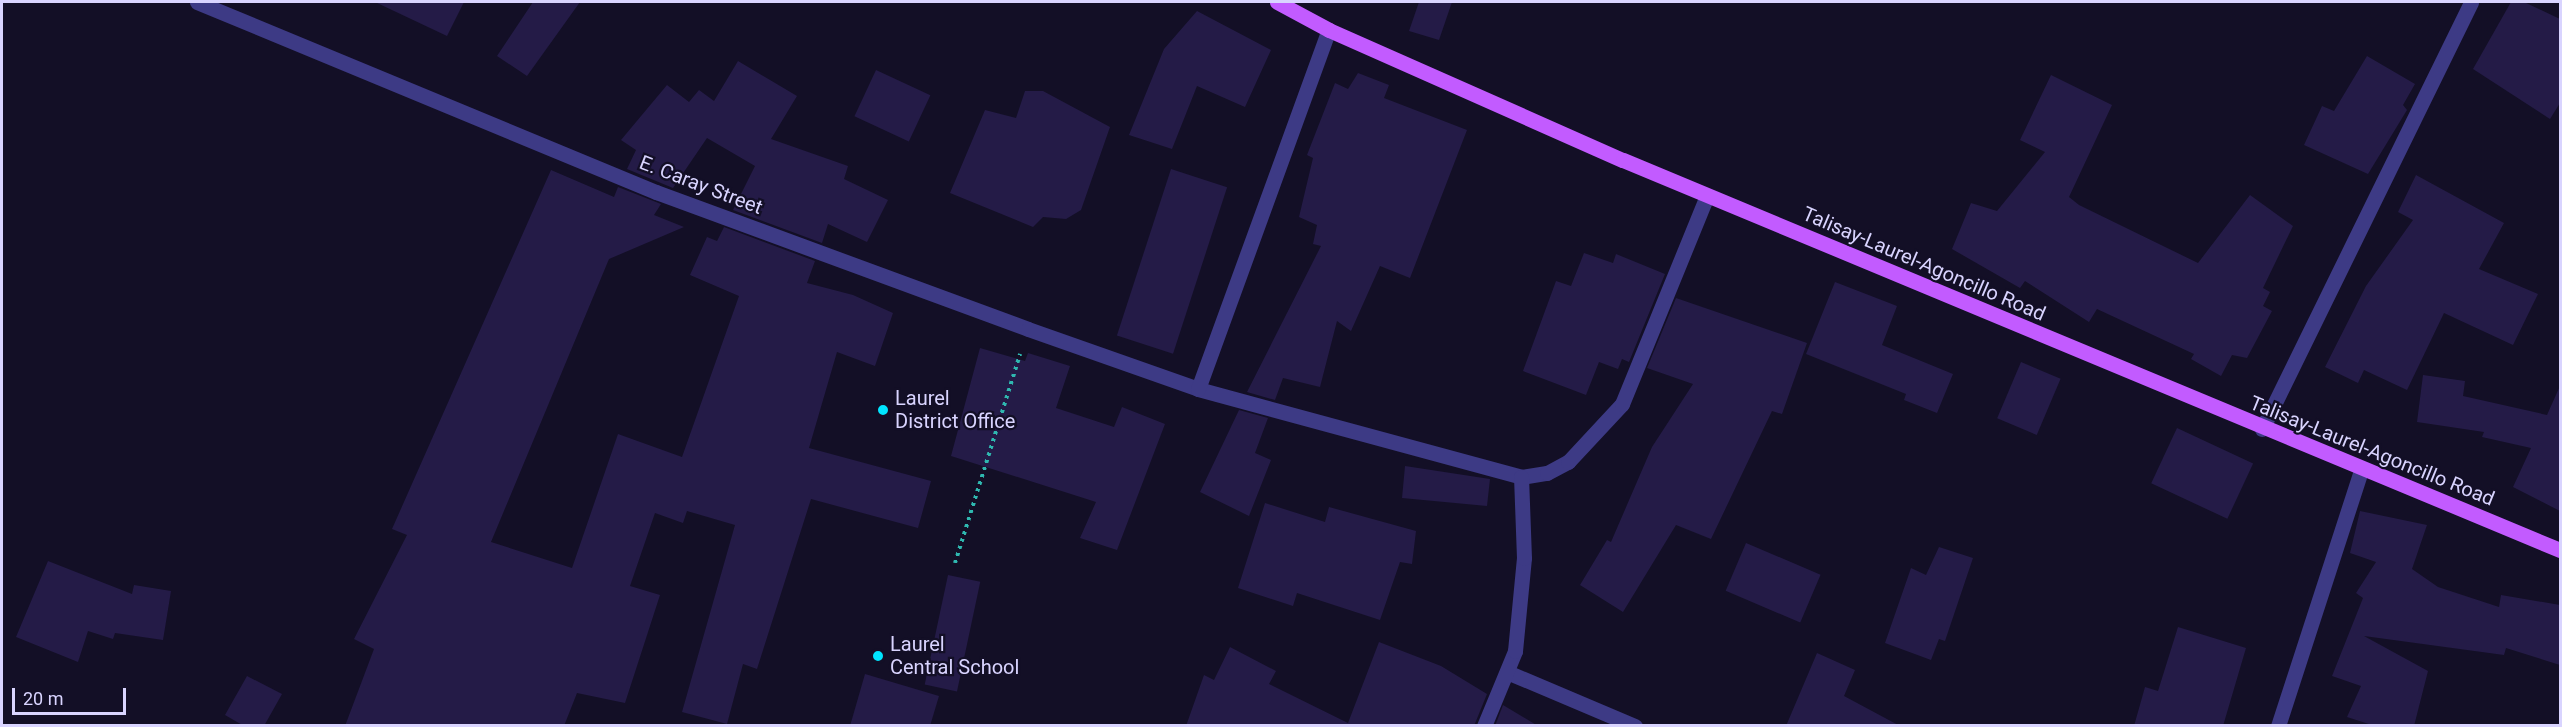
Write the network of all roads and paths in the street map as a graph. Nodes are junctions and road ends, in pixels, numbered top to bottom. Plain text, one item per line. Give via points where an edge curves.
1 (196, 2) edge
2 (1277, 2) edge
3 (2471, 2) edge
4 (1329, 30) junction
5 (1707, 195) junction
6 (1028, 328) junction
7 (1198, 389) junction
8 (2262, 429) junction
9 (2361, 470) junction
10 (1521, 477) junction
11 (2560, 550) edge
12 (955, 563) dead end
13 (1507, 672) junction
14 (1484, 726) edge
15 (1635, 726) edge
16 (2278, 726) edge

1 - 6 street, E. Caray Street via 656,192
2 - 4 main road, Talisay-Laurel-Agoncillo Road
3 - 8 street
4 - 5 main road, Talisay-Laurel-Agoncillo Road
4 - 7 street
5 - 8 main road, Talisay-Laurel-Agoncillo Road
5 - 10 street via 1622,404 1568,462 1547,473
6 - 7 street, E. Caray Street
6 - 12 path
7 - 10 street, E. Caray Street
8 - 9 main road, Talisay-Laurel-Agoncillo Road
9 - 11 main road, Talisay-Laurel-Agoncillo Road
9 - 16 street
10 - 13 street via 1524,558 1515,651
13 - 14 street
13 - 15 street

